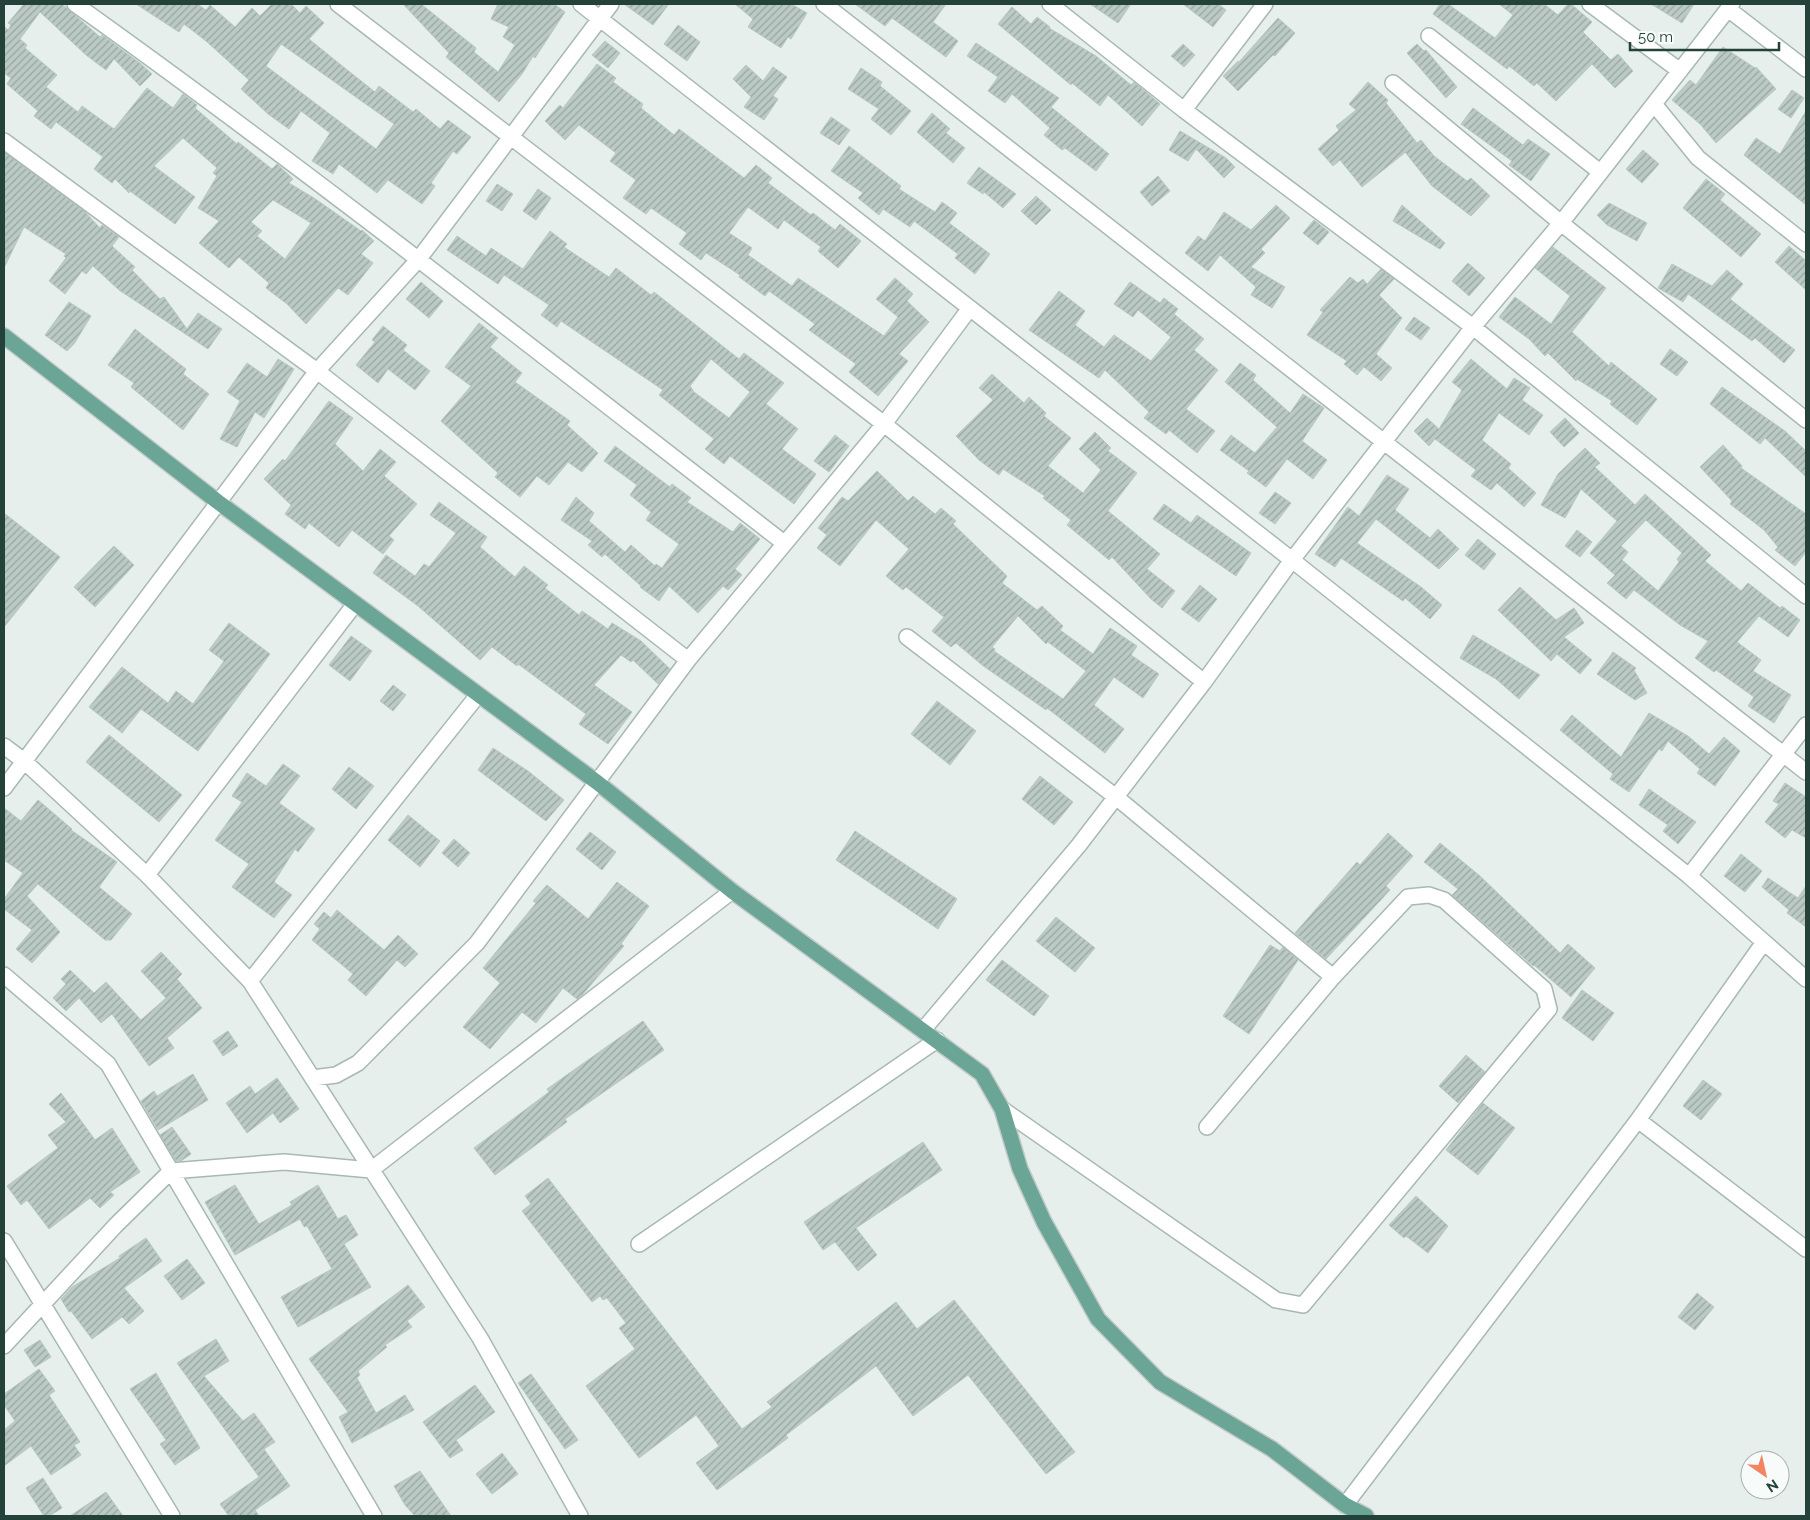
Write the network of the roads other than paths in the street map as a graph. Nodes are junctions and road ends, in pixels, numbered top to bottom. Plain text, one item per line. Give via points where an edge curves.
1 (74, 4) edge
2 (338, 4) edge
3 (581, 4) edge
4 (611, 4) edge
5 (824, 4) edge
6 (1050, 4) edge
7 (1265, 4) edge
8 (1590, 4) edge
9 (1730, 6) edge
10 (600, 18) junction
11 (1429, 36) dead end
12 (1806, 69) edge
13 (1680, 71) junction
14 (1393, 83) dead end
15 (1654, 104) junction
16 (1184, 110) junction
17 (511, 137) junction
18 (4, 141) edge
19 (1600, 172) junction
20 (1561, 222) junction
21 (1806, 244) edge
22 (418, 260) junction
23 (970, 308) junction
24 (1473, 327) junction
25 (4, 336) edge
26 (317, 371) junction
27 (1806, 420) edge
28 (884, 424) junction
29 (1386, 441) junction
30 (218, 502) junction
31 (784, 543) junction
32 (1292, 560) junction
33 (1806, 596) edge
34 (355, 604) junction
35 (907, 637) dead end
36 (688, 660) junction
37 (1204, 682) junction
38 (478, 695) junction
39 (1806, 725) edge
40 (4, 746) edge
41 (1783, 753) junction
42 (24, 761) junction
43 (1806, 772) edge
44 (598, 784) junction
45 (4, 788) edge
46 (1116, 797) junction
47 (147, 875) junction
48 (1689, 876) junction
49 (732, 891) junction
50 (1764, 942) junction
51 (4, 975) edge
52 (1333, 977) junction
53 (1806, 979) edge
54 (250, 982) junction
55 (924, 1030) junction
56 (937, 1040) junction
57 (313, 1078) junction
58 (1002, 1109) junction
59 (1638, 1120) junction
60 (1206, 1127) dead end
61 (371, 1170) junction
62 (171, 1171) junction
63 (4, 1241) edge
64 (640, 1244) dead end
65 (1806, 1249) edge
66 (43, 1304) junction
67 (4, 1346) edge
68 (1345, 1505) junction
69 (172, 1516) edge
70 (374, 1516) edge
71 (580, 1516) edge
72 (1366, 1516) edge

1 - 22 street via 167,70
2 - 17 street
3 - 10 street
4 - 10 street
5 - 29 street
6 - 16 street
7 - 16 street
8 - 13 street
9 - 12 street
9 - 13 street
10 - 17 street
10 - 23 street
11 - 19 street
13 - 15 street
14 - 20 street
15 - 19 street
15 - 21 street via 1698,158
16 - 24 street
17 - 22 street
17 - 28 street
18 - 26 street
19 - 20 street
20 - 24 street
20 - 27 street
22 - 26 street
22 - 31 street
23 - 28 street
23 - 32 street
24 - 29 street
24 - 33 street
25 - 30 main road
26 - 30 street
26 - 36 street
28 - 31 street
28 - 37 street
29 - 32 street
29 - 41 street
30 - 34 main road
30 - 42 street
31 - 36 street
32 - 37 street
32 - 48 street
34 - 38 main road
34 - 47 street
35 - 46 street
36 - 44 street
37 - 46 street
38 - 44 main road
38 - 54 street
39 - 41 street
40 - 42 street
41 - 43 street
41 - 48 street
42 - 45 street
42 - 47 street
44 - 49 main road
44 - 57 street via 470,950 358,1063 336,1075
46 - 52 street
46 - 55 street
47 - 54 street
48 - 50 street
49 - 55 main road
49 - 61 street
50 - 53 street
50 - 59 street
51 - 62 street via 108,1064
52 - 58 street via 1408,897 1429,895 1444,900 1544,989 1549,1009 1303,1305 1276,1300
52 - 60 street
54 - 57 street
55 - 56 main road
56 - 58 main road via 982,1074
56 - 64 street
57 - 61 street
58 - 68 main road via 1024,1178 1044,1222 1098,1319 1160,1382 1272,1449
59 - 65 street
59 - 68 street
61 - 62 street via 284,1162
61 - 71 street via 480,1338
62 - 66 street
62 - 70 street
63 - 66 street
66 - 67 street
66 - 69 street
68 - 72 main road

